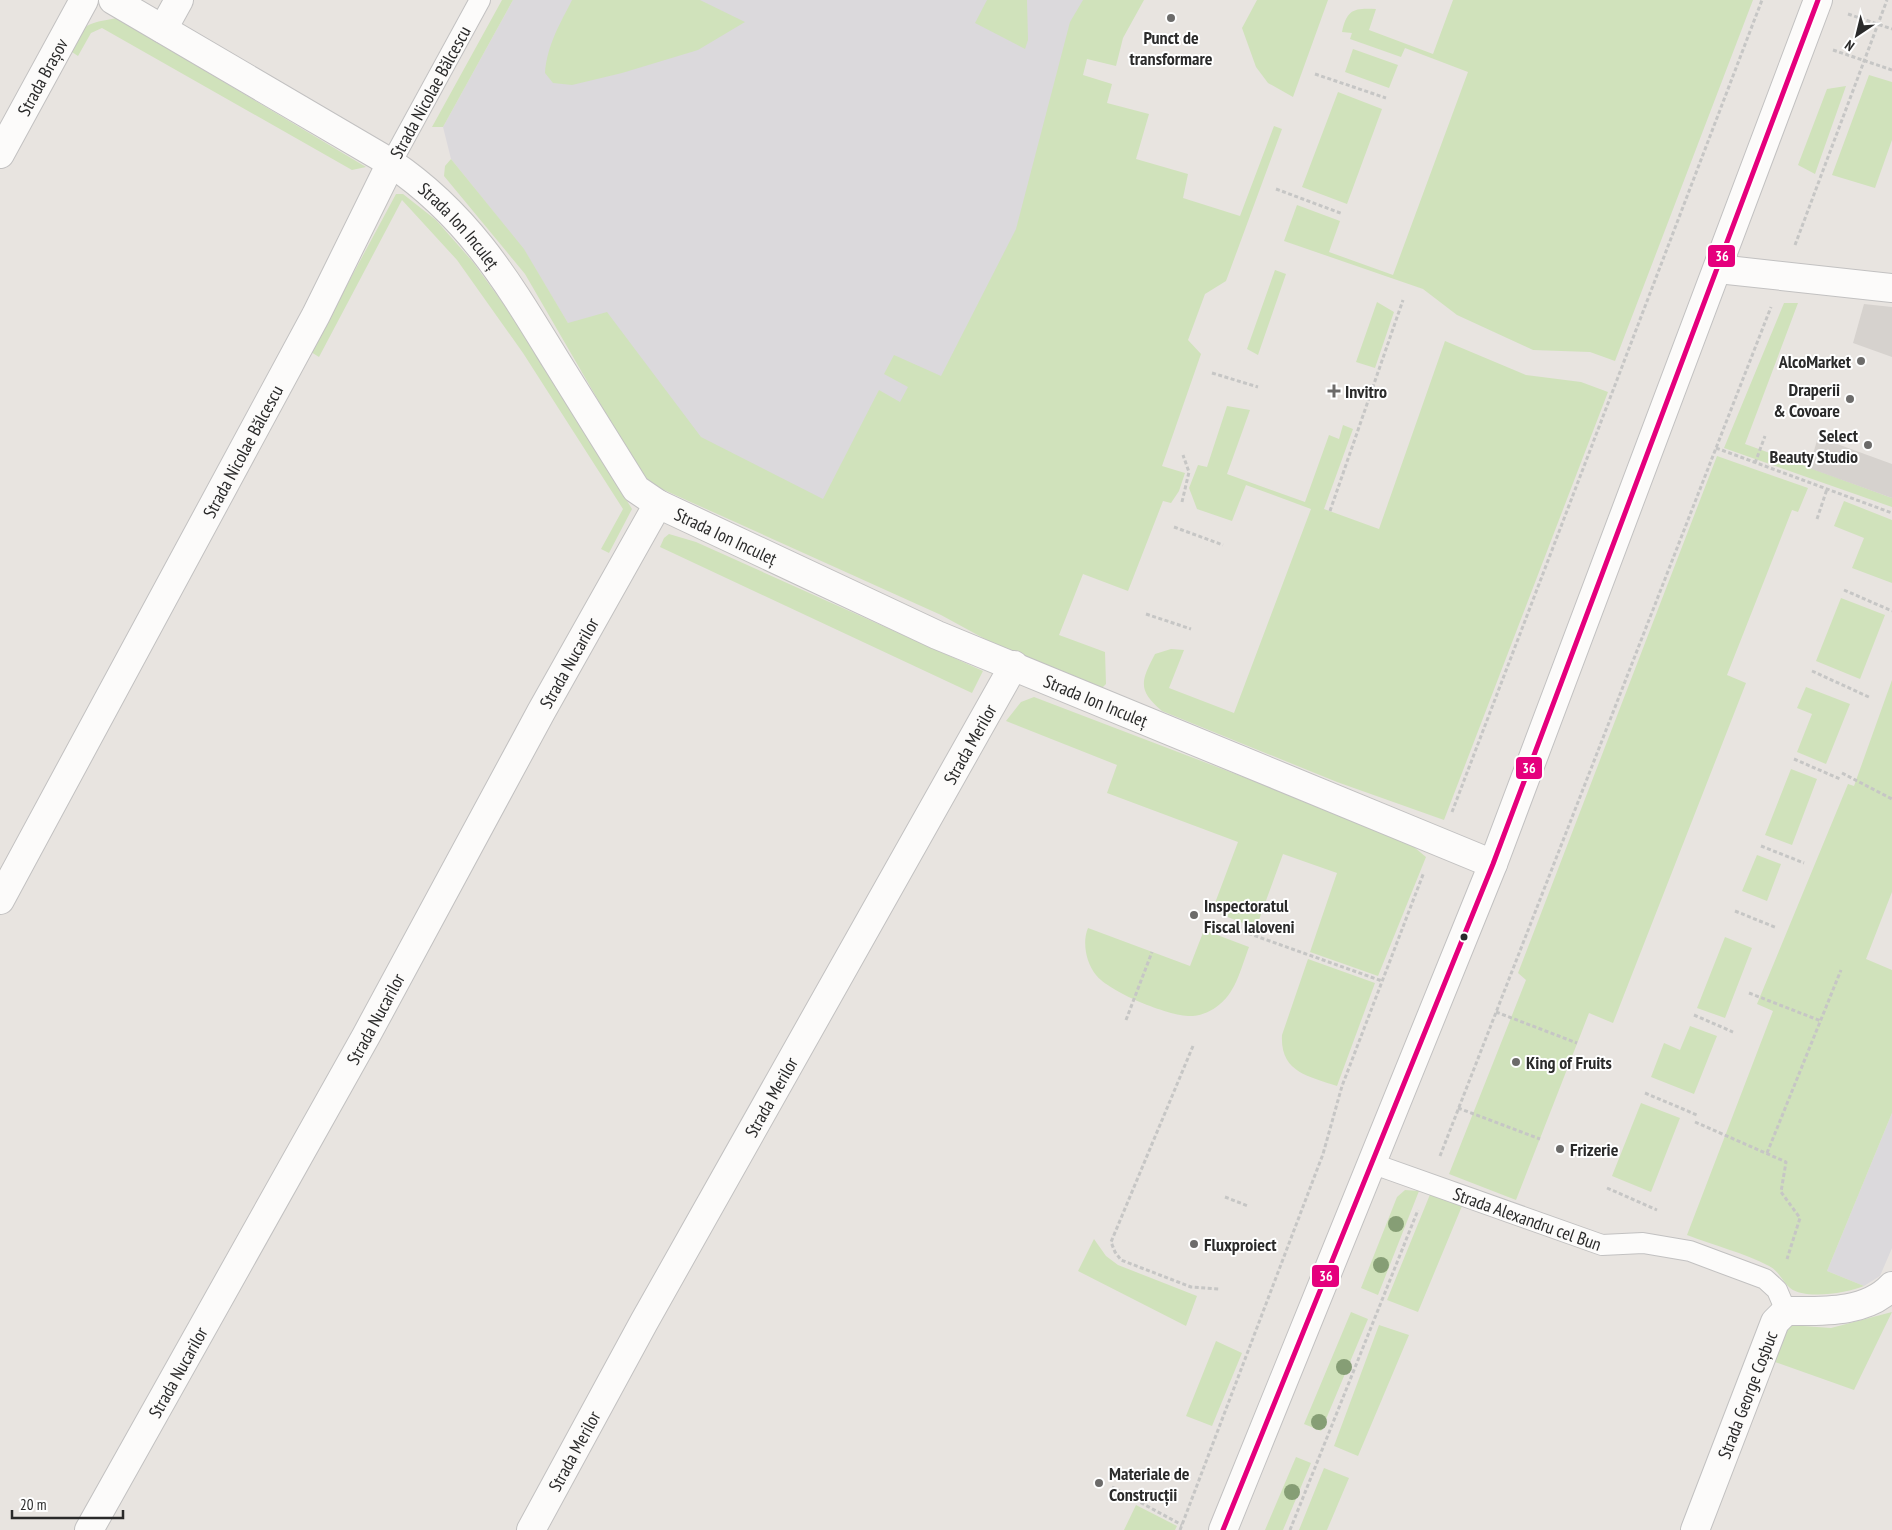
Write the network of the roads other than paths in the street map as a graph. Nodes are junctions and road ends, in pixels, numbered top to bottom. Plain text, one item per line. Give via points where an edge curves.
1 (84, 0) edge
2 (113, 0) edge
3 (179, 0) edge
4 (480, 0) edge
5 (1817, 2) edge
6 (164, 29) junction
7 (0, 154) edge
8 (391, 164) junction
9 (1718, 270) junction
10 (1892, 288) edge
11 (658, 504) junction
12 (1014, 665) junction
13 (1493, 864) junction
14 (0, 900) edge
15 (1372, 1163) junction
16 (1892, 1286) edge
17 (1781, 1301) junction
18 (89, 1530) edge
19 (532, 1530) edge
20 (1223, 1530) edge
21 (1695, 1530) edge

1 - 7 street, Strada Brașov
2 - 6 street, Strada Ion Inculeț
3 - 6 street
4 - 8 lane, Strada Nicolae Bălcescu
5 - 9 street
6 - 8 street, Strada Ion Inculeț
8 - 11 street, Strada Ion Inculeț via 420,183 476,239 509,284 636,488
8 - 14 street, Strada Nicolae Bălcescu via 316,315
9 - 10 street
9 - 13 street
11 - 12 street, Strada Ion Inculeț via 937,635
11 - 18 street, Strada Nucarilor via 366,1036
12 - 13 street, Strada Ion Inculeț
12 - 19 street, Strada Merilor via 644,1322
13 - 15 street
15 - 17 lane, Strada Alexandru cel Bun via 1602,1245 1644,1243 1690,1251 1765,1280
15 - 20 street
16 - 17 street, Strada George Coșbuc via 1882,1296 1856,1306 1820,1311
17 - 21 street, Strada George Coșbuc

